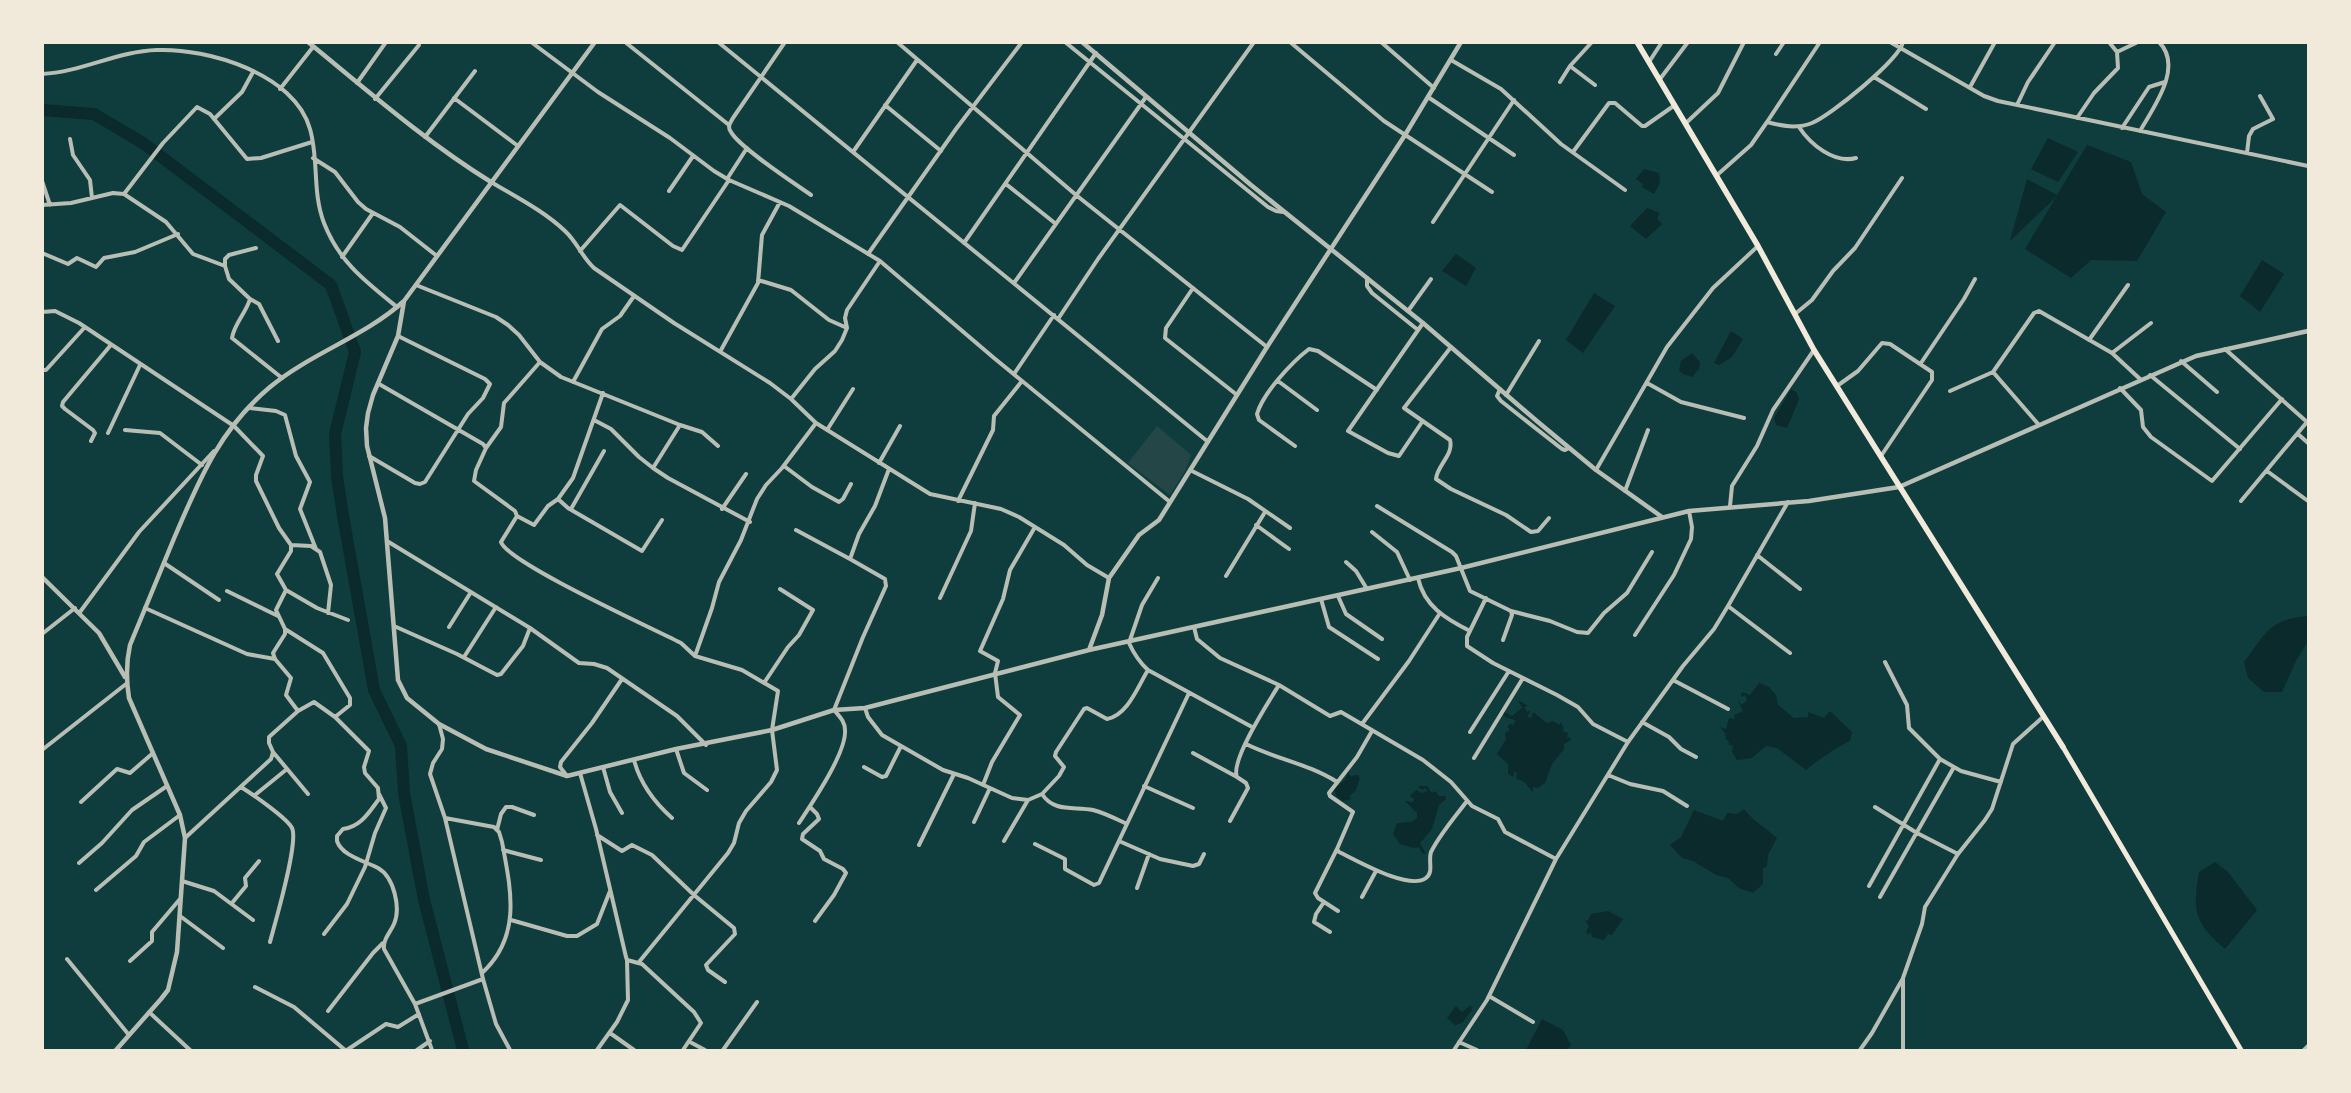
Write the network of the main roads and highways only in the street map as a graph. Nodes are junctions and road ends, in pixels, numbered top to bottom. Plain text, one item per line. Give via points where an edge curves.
1 (1637, 42) edge
2 (2063, 747) joint
3 (2241, 1050) edge

1 - 2 main road via 1758,246 1814,350
2 - 3 main road

